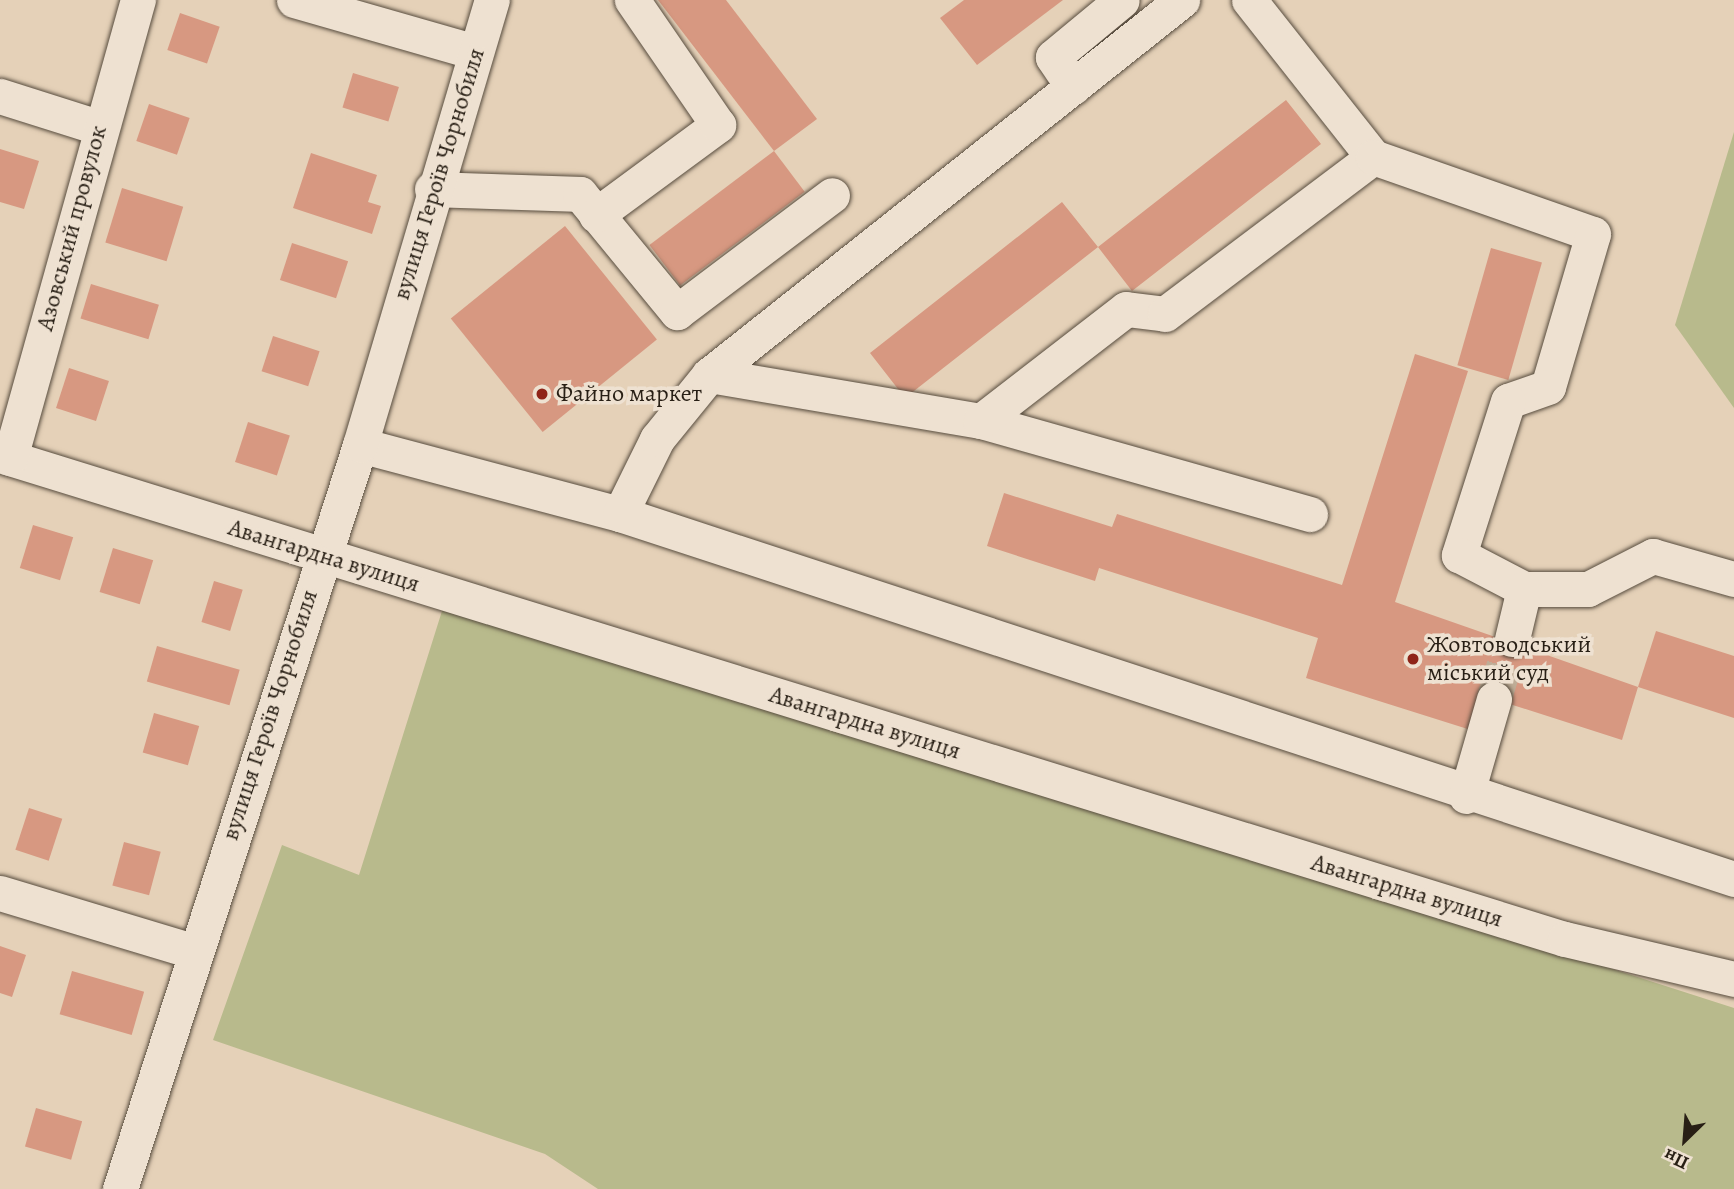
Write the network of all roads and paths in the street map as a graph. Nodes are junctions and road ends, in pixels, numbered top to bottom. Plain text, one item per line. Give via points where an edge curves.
1 (138, 0) edge
2 (294, 0) edge
3 (492, 0) edge
4 (632, 0) edge
5 (1122, 0) edge
6 (1182, 0) edge
7 (1249, 0) edge
8 (475, 52) junction
9 (1073, 87) junction
10 (0, 96) edge
11 (98, 127) junction
12 (1373, 157) junction
13 (432, 189) junction
14 (832, 195) dead end
15 (596, 215) junction
16 (709, 375) junction
17 (981, 421) junction
18 (360, 445) junction
19 (5, 457) edge
20 (620, 514) junction
21 (1310, 514) dead end
22 (323, 556) junction
23 (1734, 579) edge
24 (1524, 589) junction
25 (1512, 639) tunnel mouth
26 (1494, 699) tunnel mouth
27 (1466, 796) junction
28 (1734, 878) edge
29 (0, 893) edge
30 (192, 951) junction
31 (1734, 979) edge
32 (120, 1189) edge

1 - 11 street, Азовський провулок
2 - 8 street
3 - 8 street, вулиця Героїв Чорнобиля
4 - 15 street via 718,125
5 - 9 street via 1053,57
6 - 9 street
7 - 12 street
8 - 13 street, вулиця Героїв Чорнобиля
9 - 16 street
10 - 11 street
11 - 19 street, Азовський провулок
12 - 17 street via 1165,314 1126,309
12 - 24 street via 1593,234 1548,387 1508,401 1459,555
13 - 15 street via 580,194
13 - 18 street, вулиця Героїв Чорнобиля
14 - 15 street via 677,312
16 - 17 street
16 - 20 street via 657,439
17 - 21 street
18 - 20 street
18 - 22 street, вулиця Героїв Чорнобиля
19 - 22 street, Авангардна вулиця
20 - 27 street
22 - 30 street, вулиця Героїв Чорнобиля
22 - 31 street, Авангардна вулиця via 1565,939
23 - 24 street via 1653,556 1588,589
24 - 25 street
26 - 27 street
27 - 28 street
29 - 30 street
30 - 32 street, вулиця Героїв Чорнобиля

